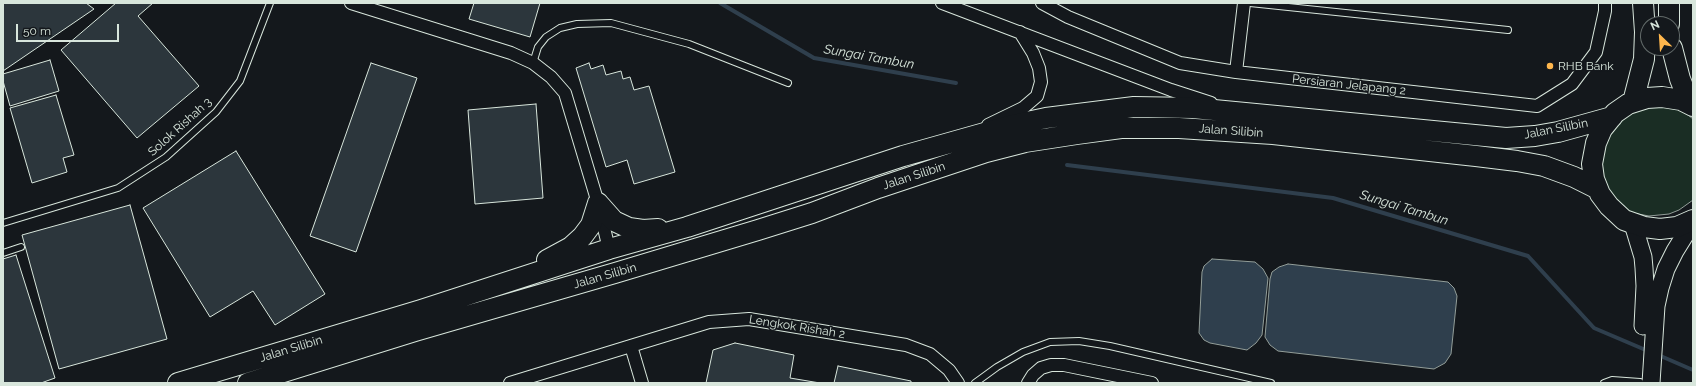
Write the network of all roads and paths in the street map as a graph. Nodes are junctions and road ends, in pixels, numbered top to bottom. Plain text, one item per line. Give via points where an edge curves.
1 (270, 3) edge
2 (351, 3) edge
3 (942, 3) edge
4 (1042, 3) edge
5 (1244, 3) edge
6 (1250, 3) edge
7 (1605, 3) edge
8 (1643, 3) edge
9 (1669, 3) edge
10 (953, 6) edge
11 (1670, 16) edge
12 (1508, 30) dead end
13 (1020, 32) junction
14 (1674, 56) edge
15 (533, 62) junction
16 (1236, 72) junction
17 (788, 83) dead end
18 (1633, 102) junction
19 (1691, 105) edge
20 (1236, 112) junction
21 (1612, 117) junction
22 (973, 135) junction
23 (1598, 189) junction
24 (598, 203) junction
25 (1693, 221) edge
26 (3, 223) edge
27 (1633, 224) junction
28 (687, 228) junction
29 (758, 230) junction
30 (22, 247) dead end
31 (609, 249) junction
32 (3, 253) edge
33 (482, 291) junction
34 (1650, 305) junction
35 (498, 307) junction
36 (631, 346) junction
37 (1645, 379) edge
38 (178, 383) edge
39 (248, 383) edge
40 (510, 383) edge
41 (642, 383) edge
42 (958, 383) edge
43 (975, 383) edge
44 (1028, 383) edge
45 (1152, 383) edge
46 (1271, 383) edge
47 (1604, 383) edge

1 - 26 lane, Solok Rishah 3 via 240,81 216,112 166,157 118,188
2 - 15 street
3 - 10 street, Jalan Silibin
4 - 16 street, Persiaran Jelapang 2 via 1068,17 1180,63
5 - 16 street
6 - 12 lane
7 - 16 street, Persiaran Jelapang 2 via 1596,52 1572,84 1537,106
8 - 18 main road via 1644,59
9 - 11 main road
10 - 13 street, Jalan Silibin
13 - 20 street, Jalan Silibin via 1170,90
13 - 22 street via 1039,68 1041,82 1037,96 1023,108 987,125
14 - 19 main road
15 - 17 lane via 538,47 546,37 560,28 577,24 611,23 689,44
15 - 24 street via 565,93
18 - 19 main road via 1662,97
18 - 21 main road
20 - 21 main road, Jalan Silibin via 1506,138 1536,136
20 - 22 main road, Jalan Silibin via 1134,107 1046,118
21 - 23 main road via 1600,134 1593,154 1593,174
22 - 28 main road, Jalan Silibin
23 - 27 main road via 1612,210
23 - 29 main road, Jalan Silibin via 1544,166 1504,159 1273,134 1179,128 1121,128 1024,142 986,152
24 - 28 main road via 614,221 629,228
24 - 31 street
24 - 33 main road via 591,225 582,238 571,247
25 - 27 main road via 1677,227 1660,229
25 - 34 main road via 1675,251
27 - 34 main road via 1643,257 1645,286
28 - 31 main road, Jalan Silibin
29 - 31 main road via 704,236 628,259 616,258
29 - 35 main road, Jalan Silibin
30 - 32 lane
31 - 33 main road, Jalan Silibin
31 - 35 main road via 605,261 598,268 536,289
33 - 38 main road, Jalan Silibin
34 - 37 main road
35 - 39 main road, Jalan Silibin
36 - 40 street, Lengkok Rishah 2
36 - 41 street
36 - 42 street, Lengkok Rishah 2 via 709,322 749,319 906,345 930,354 949,370
37 - 47 lane via 1612,380
43 - 46 lane via 1023,352 1050,342 1080,341
44 - 45 street via 1037,372 1051,364

